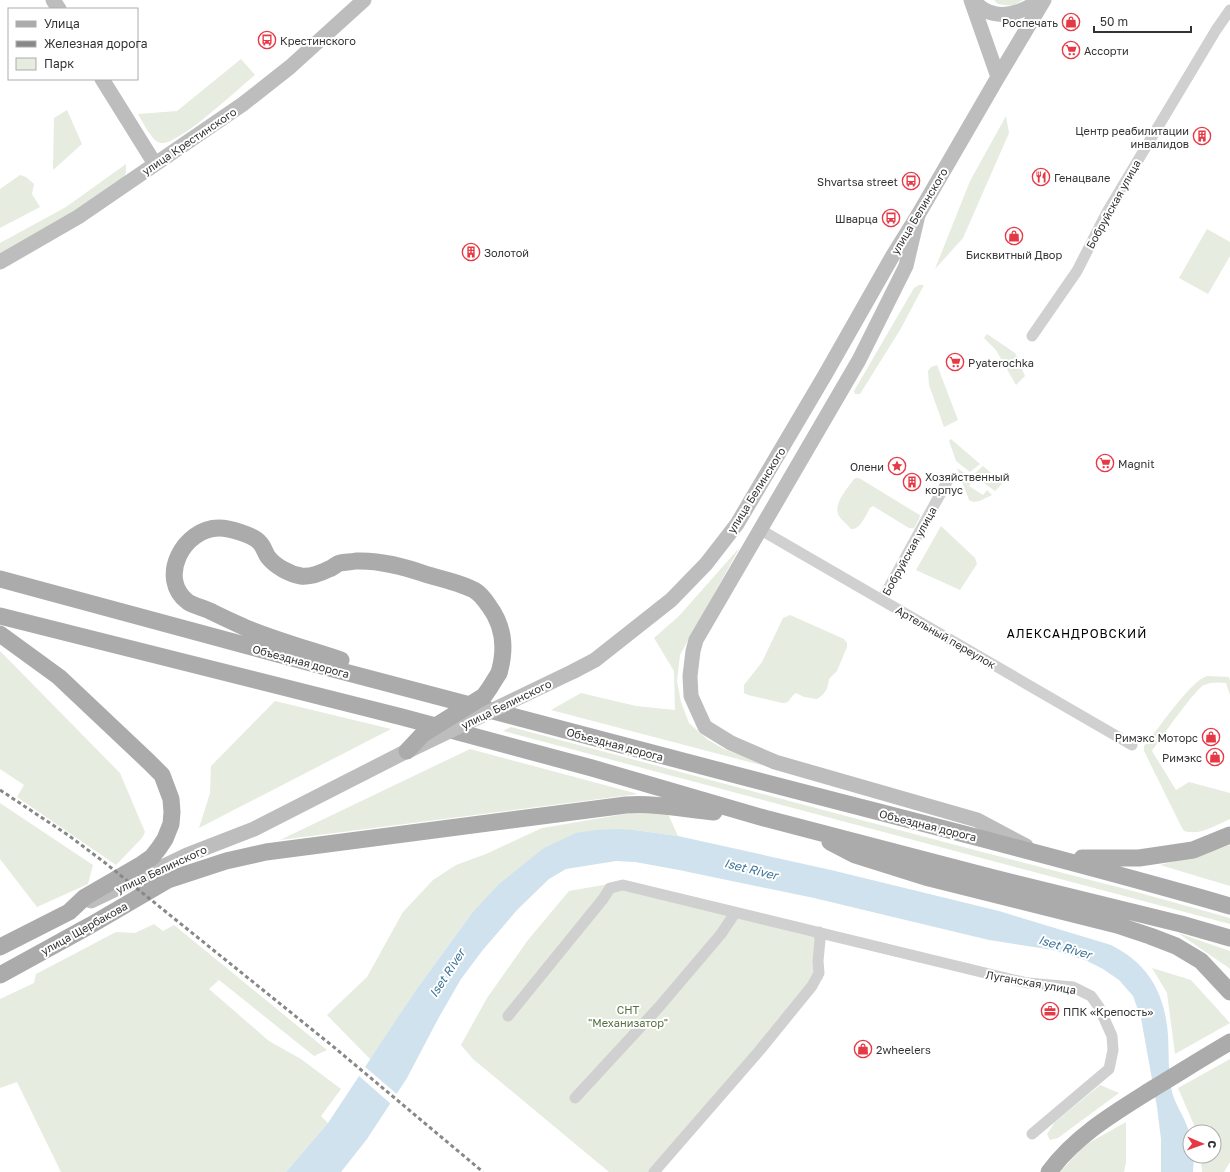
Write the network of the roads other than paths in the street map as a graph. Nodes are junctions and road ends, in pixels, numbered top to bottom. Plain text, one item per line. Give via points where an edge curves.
1 (364, 0) edge
2 (972, 0) edge
3 (1040, 0) edge
4 (1044, 0) edge
5 (1230, 10) edge
6 (998, 77) junction
7 (103, 80) edge
8 (155, 164) junction
9 (918, 215) junction
10 (0, 262) edge
11 (1032, 336) dead end
12 (948, 480) dead end
13 (761, 530) junction
14 (0, 579) edge
15 (882, 600) junction
16 (0, 616) edge
17 (0, 634) edge
18 (411, 690) junction
19 (1132, 745) dead end
20 (407, 751) junction
21 (764, 818) junction
22 (257, 827) junction
23 (801, 828) junction
24 (1230, 835) edge
25 (1039, 853) junction
26 (1058, 858) junction
27 (168, 880) junction
28 (1230, 906) edge
29 (69, 912) junction
30 (735, 913) junction
31 (818, 932) junction
32 (1230, 938) edge
33 (0, 946) edge
34 (0, 975) edge
35 (1230, 992) edge
36 (508, 1016) dead end
37 (1224, 1045) edge
38 (575, 1098) dead end
39 (1032, 1134) dead end
40 (654, 1172) edge
41 (1049, 1172) edge

1 - 8 main road, улица Крестинского via 290,67 249,99
2 - 3 main road via 987,11 1008,14 1028,8
2 - 6 main road
4 - 6 main road, улица Белинского
5 - 11 street, Бобруйская улица via 1107,212 1077,271
6 - 9 main road, улица Белинского
7 - 8 main road
8 - 10 main road, улица Крестинского via 78,216
9 - 13 main road via 906,266 859,360
9 - 20 main road, улица Белинского, bridge via 737,524 706,564 671,600 595,660
12 - 15 street, Бобруйская улица
13 - 15 street, Артельный переулок
13 - 25 main road via 700,633 693,651 691,696 705,727 731,743 775,762 977,820
14 - 18 main road, Объездная дорога
15 - 19 street, Артельный переулок
16 - 21 main road via 402,717
17 - 29 main road, улица Щербакова via 59,677 149,762 162,775 171,799 171,824 165,839 152,857 85,897
18 - 20 main road, bridge via 364,668 244,627 188,602 179,591 175,579 175,566 180,550 190,538 201,533 217,528 235,530 260,542 268,557 281,568 301,576 318,573 339,564 372,561 474,590 482,597 495,613 501,629 504,650 500,673 484,696 423,734
18 - 25 main road, Объездная дорога
20 - 22 main road, улица Белинского
21 - 23 main road
21 - 27 main road, улица Щербакова via 662,805 626,805 266,852 226,861
22 - 27 main road, улица Белинского
22 - 29 main road, улица Белинского via 187,856
23 - 32 main road
23 - 35 main road via 855,855 925,877 1117,925 1150,936 1176,946 1201,961
24 - 26 main road via 1193,850 1139,858
25 - 26 main road, Объездная дорога
26 - 28 main road, Объездная дорога
27 - 34 main road, улица Щербакова
29 - 33 main road, улица Щербакова
30 - 31 street, Луганская улица
30 - 36 street, Луганская улица via 623,885 610,888
30 - 38 street via 721,934 659,1007
31 - 39 street, Луганская улица via 1010,979 1073,987 1091,996 1112,1036 1113,1050 1109,1069
31 - 40 street via 819,973 812,986
37 - 41 main road via 1124,1107 1086,1134 1058,1159

